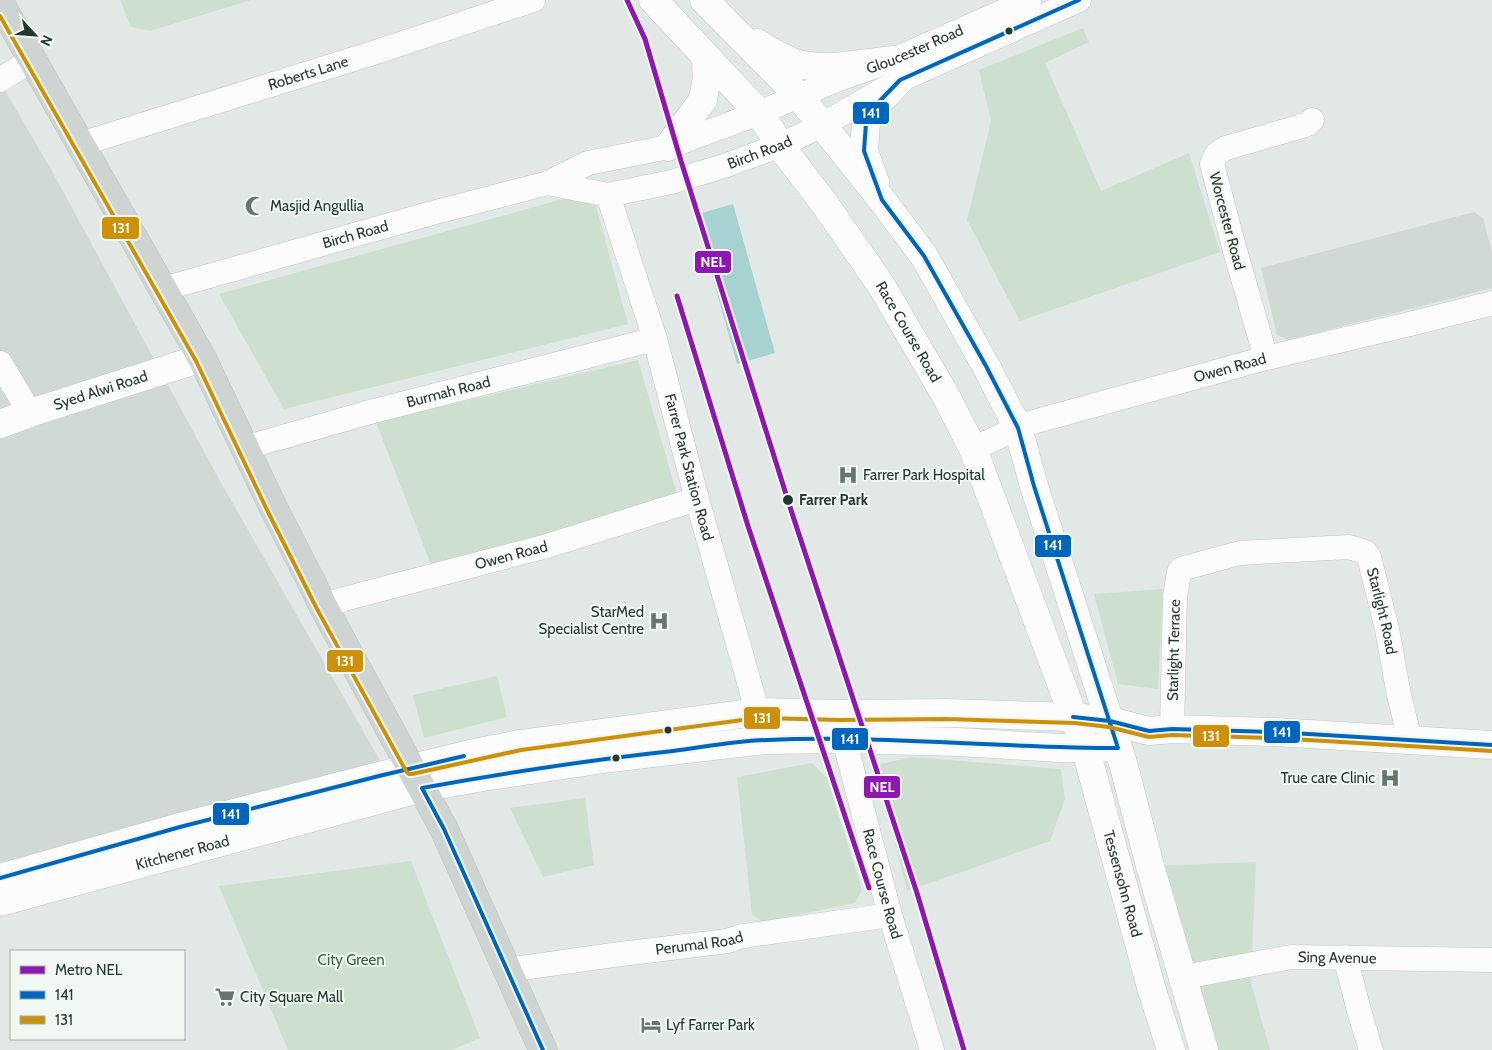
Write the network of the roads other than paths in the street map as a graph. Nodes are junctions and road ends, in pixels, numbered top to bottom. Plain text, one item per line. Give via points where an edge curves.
1 (8, 0) edge
2 (533, 0) edge
3 (652, 0) edge
4 (704, 0) edge
5 (1029, 0) edge
6 (1079, 0) edge
7 (0, 3) edge
8 (728, 25) junction
9 (705, 57) junction
10 (32, 60) junction
11 (896, 70) junction
12 (0, 80) edge
13 (799, 96) junction
14 (759, 113) junction
15 (1312, 120) dead end
16 (822, 125) junction
17 (81, 144) junction
18 (781, 145) junction
19 (668, 147) junction
20 (548, 184) junction
21 (608, 195) junction
22 (882, 200) junction
23 (163, 289) junction
24 (1492, 302) edge
25 (655, 339) junction
26 (202, 358) junction
27 (1266, 358) junction
28 (0, 363) edge
29 (30, 413) junction
30 (0, 424) edge
31 (1018, 428) junction
32 (244, 448) junction
33 (973, 449) junction
34 (697, 500) junction
35 (1179, 572) joint
36 (323, 606) junction
37 (757, 712) junction
38 (1075, 717) junction
39 (1110, 721) junction
40 (842, 727) junction
41 (1160, 730) junction
42 (765, 740) junction
43 (1410, 740) junction
44 (1492, 745) edge
45 (1085, 747) junction
46 (1118, 748) junction
47 (416, 778) junction
48 (0, 878) edge
49 (0, 902) edge
50 (890, 915) junction
51 (1345, 957) junction
52 (1492, 960) edge
53 (507, 970) junction
54 (1184, 977) junction
55 (543, 1050) edge
56 (932, 1050) edge
57 (1171, 1050) edge
58 (1204, 1050) edge
59 (1371, 1050) edge

1 - 7 street
2 - 17 street, Roberts Lane
3 - 9 street, Race Course Road
4 - 8 street
5 - 11 street, Gloucester Road
6 - 11 street, Gloucester Road
7 - 10 main road
8 - 11 street via 775,54 802,65
8 - 13 street
9 - 14 street, Race Course Road
9 - 19 street via 707,77 703,100
10 - 12 street
10 - 17 main road
11 - 13 street, Gloucester Road via 839,79
11 - 16 street, Gloucester Road
11 - 22 street via 866,123 864,151
13 - 14 street, Birch Road
13 - 16 street
14 - 18 street, Race Course Road
14 - 19 street, Birch Road
15 - 27 street, Worcester Road via 1299,127 1226,148 1219,152 1212,164
16 - 18 street, Birch Road
16 - 22 street
17 - 23 main road
18 - 21 street, Birch Road via 671,182
18 - 33 street, Race Course Road via 880,285 947,398
19 - 20 street, Birch Road via 588,163
20 - 21 street, Birch Road
20 - 23 street, Birch Road via 432,213
21 - 25 street, Farrer Park Station Road
22 - 31 street via 924,256
23 - 26 main road
24 - 27 street, Owen Road
25 - 32 street, Burmah Road
25 - 34 street, Farrer Park Station Road
26 - 29 street, Syed Alwi Road
26 - 32 main road
27 - 31 street, Owen Road
28 - 29 street
29 - 30 street, Syed Alwi Road
31 - 33 street, Owen Road
31 - 39 street
32 - 36 main road
33 - 38 street, Race Course Road
34 - 36 street, Owen Road via 547,546
34 - 37 street, Farrer Park Station Road
35 - 41 street, Starlight Terrace
35 - 43 street, Starlight Road via 1240,553 1349,547 1365,552 1369,556 1387,629
36 - 47 main road
37 - 40 street
37 - 42 street, Farrer Park Station Road
37 - 47 street via 520,744
38 - 39 street
38 - 40 street via 947,713
38 - 45 street, Tessensohn Road
39 - 41 street
39 - 46 street, Tessensohn Road
40 - 42 street
40 - 45 street via 958,742
40 - 50 street, Race Course Road
41 - 43 street via 1275,732
41 - 46 street
42 - 47 street via 482,777
43 - 44 street
45 - 46 street
45 - 57 street, Tessensohn Road
46 - 54 street, Tessensohn Road
47 - 48 street, Kitchener Road via 180,827
47 - 49 street, Kitchener Road
47 - 53 main road via 444,829
50 - 53 street, Perumal Road via 727,941
50 - 56 street, Race Course Road
51 - 52 street, Sing Avenue
51 - 54 street, Sing Avenue via 1291,957
51 - 59 street
53 - 55 main road
54 - 58 street, Tessensohn Road

